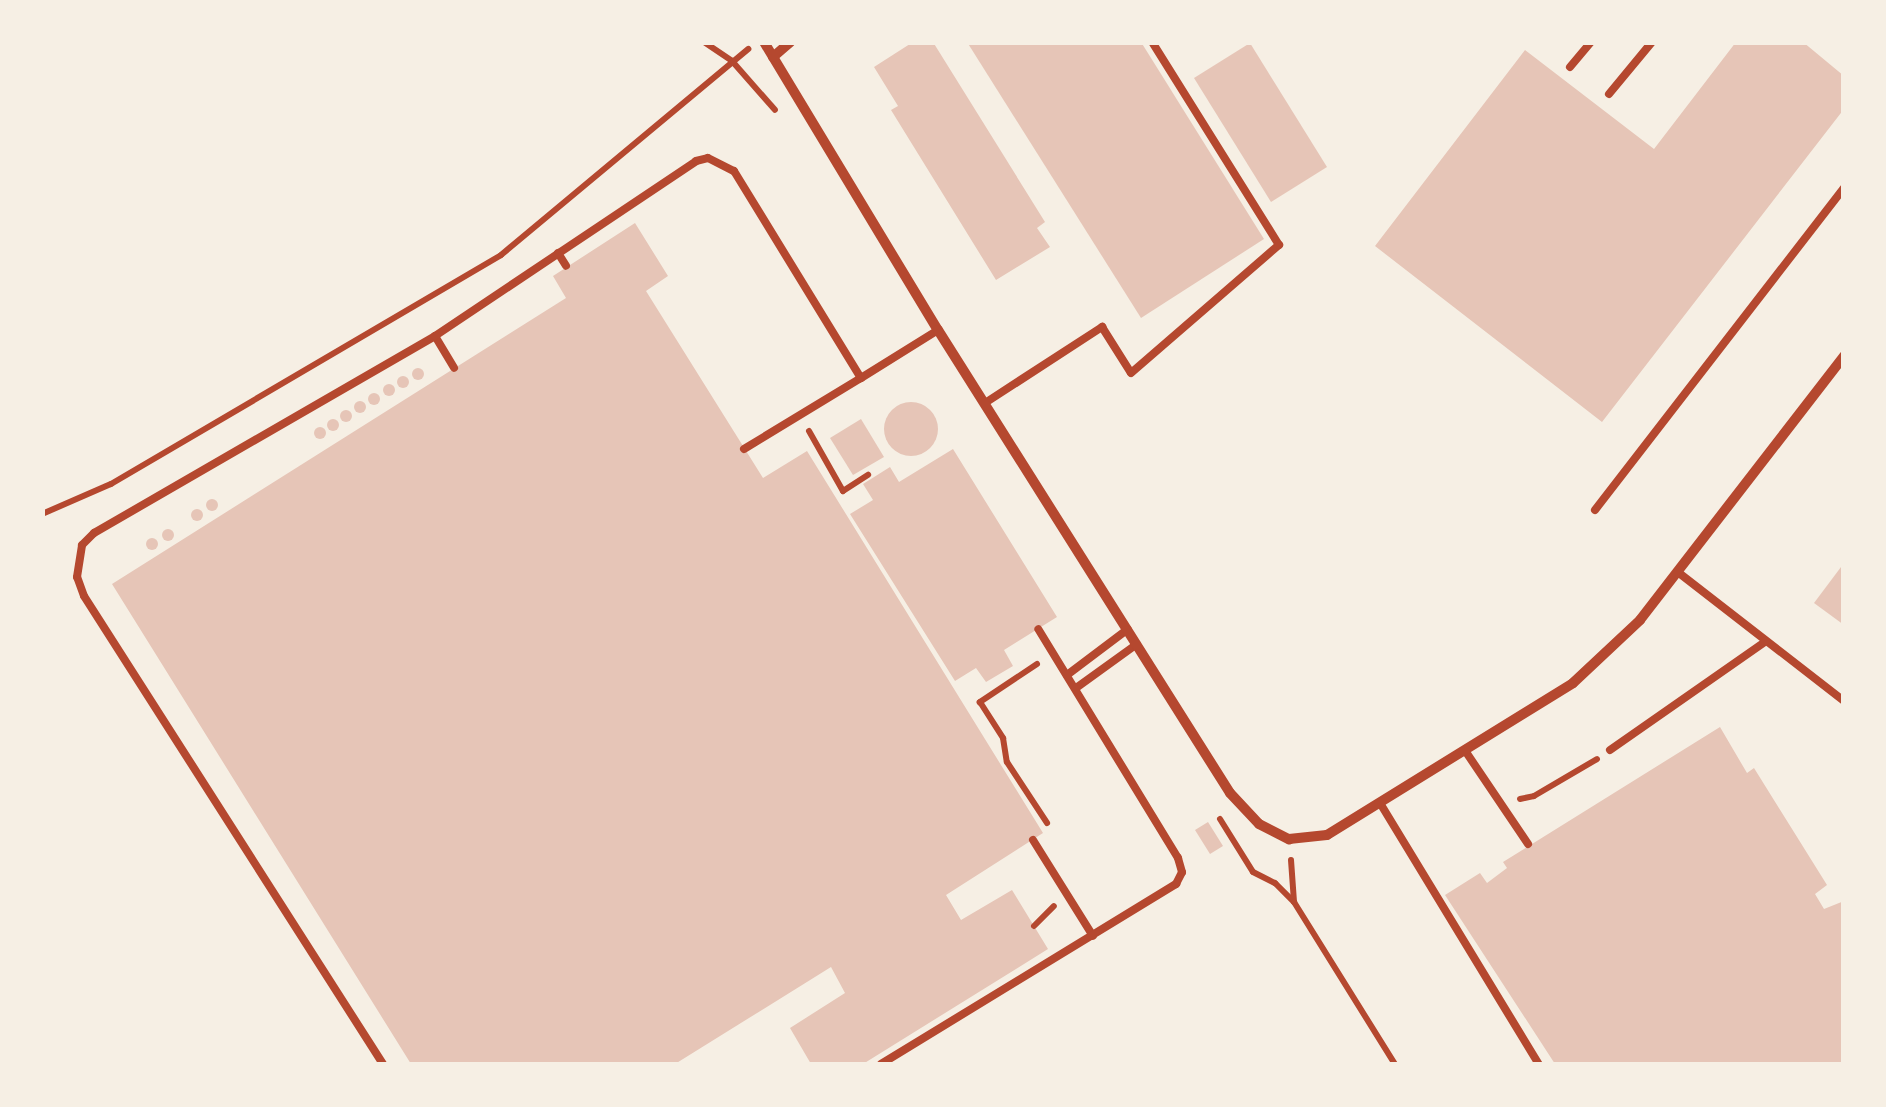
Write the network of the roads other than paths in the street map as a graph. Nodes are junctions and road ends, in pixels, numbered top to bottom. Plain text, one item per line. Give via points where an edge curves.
1 (760, 42) edge
2 (790, 42) edge
3 (1152, 42) edge
4 (1591, 42) edge
5 (1652, 42) edge
6 (773, 56) junction
7 (1570, 67) dead end
8 (1609, 94) dead end
9 (1844, 188) edge
10 (558, 253) junction
11 (566, 266) dead end
12 (938, 330) junction
13 (435, 336) junction
14 (1844, 356) edge
15 (454, 368) dead end
16 (861, 378) junction
17 (985, 402) junction
18 (744, 449) dead end
19 (1595, 510) dead end
20 (1679, 573) junction
21 (1038, 628) dead end
22 (1128, 628) junction
23 (1766, 641) junction
24 (1138, 643) junction
25 (1067, 675) junction
26 (1076, 688) junction
27 (1844, 701) edge
28 (1610, 750) road end
29 (1466, 752) junction
30 (1380, 803) junction
31 (1033, 840) dead end
32 (1528, 844) dead end
33 (1093, 936) junction
34 (383, 1064) edge
35 (881, 1064) edge
36 (1539, 1064) edge

1 - 6 street
2 - 6 street
3 - 17 lane via 1279,245 1131,373 1102,327
4 - 7 lane
5 - 8 lane
6 - 12 street
9 - 19 lane
10 - 11 lane
10 - 13 lane
10 - 16 lane via 696,162 720,160 734,171
12 - 16 lane
12 - 17 street
13 - 15 lane
13 - 34 lane via 94,533 77,560 84,596
14 - 20 street
16 - 18 lane
17 - 22 street
20 - 23 lane
20 - 29 street via 1573,683
21 - 25 lane
22 - 24 street
22 - 25 lane
23 - 27 lane
23 - 28 lane
24 - 26 lane
24 - 30 street via 1230,794 1259,824 1290,839 1327,835
25 - 26 lane
26 - 33 lane via 1182,872 1176,884
29 - 30 street
29 - 32 lane
30 - 36 lane
31 - 33 lane
33 - 35 lane

